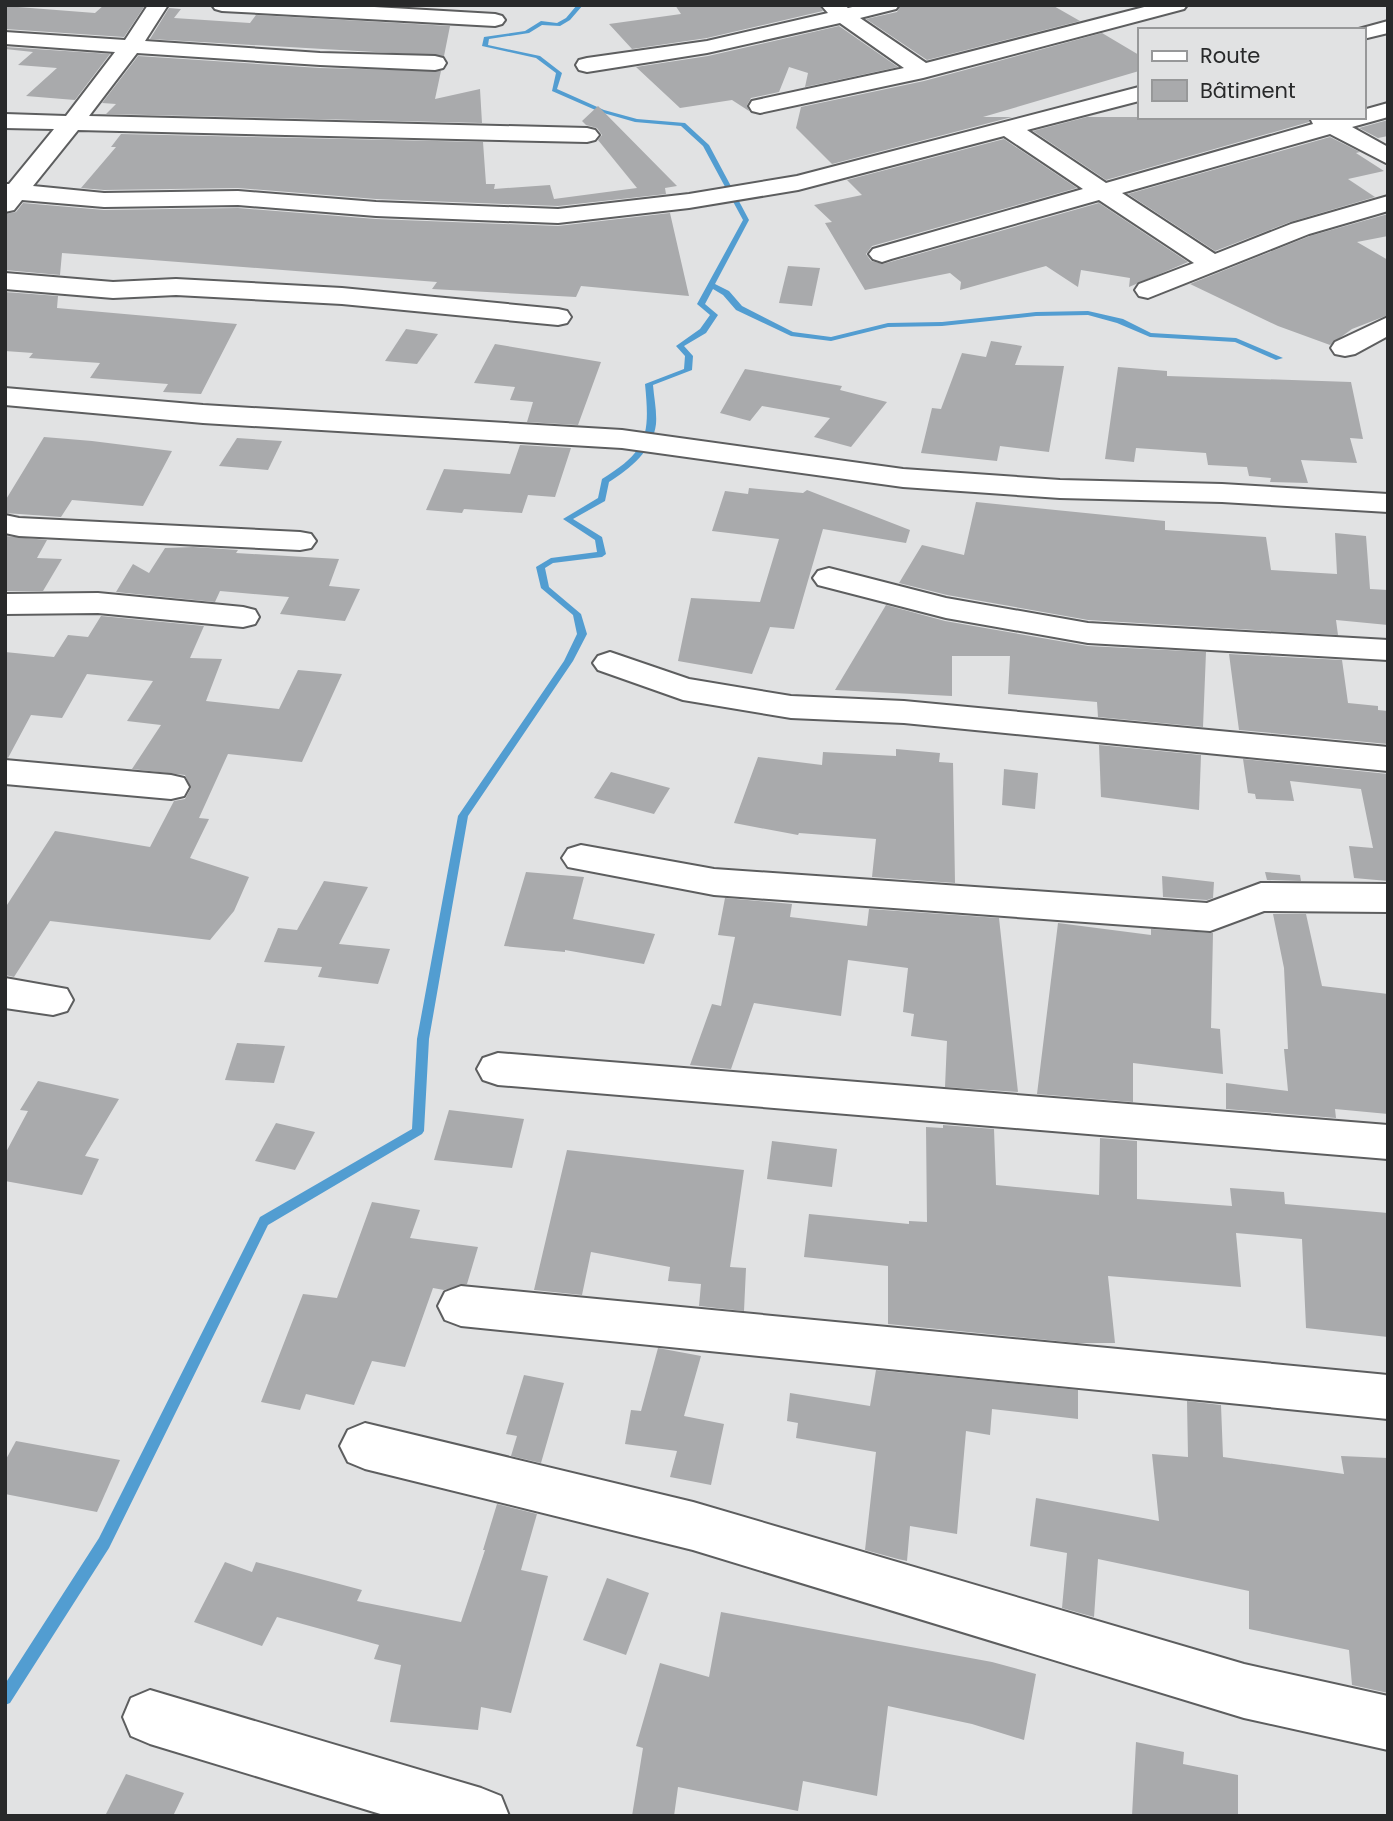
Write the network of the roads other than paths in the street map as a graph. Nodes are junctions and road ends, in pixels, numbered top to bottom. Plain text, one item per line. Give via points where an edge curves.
1 (158, 5) edge
2 (222, 5) edge
3 (889, 5) edge
4 (1118, 5) edge
5 (1177, 5) edge
6 (838, 10) edge
7 (1139, 16) junction
8 (495, 20) dead end
9 (1388, 27) edge
10 (1160, 28) edge
11 (1365, 33) edge
12 (5, 38) edge
13 (131, 46) junction
14 (435, 63) dead end
15 (587, 65) dead end
16 (923, 71) junction
17 (1138, 94) edge
18 (760, 106) dead end
19 (1388, 110) edge
20 (1365, 114) edge
21 (5, 121) edge
22 (74, 121) junction
23 (1326, 122) edge
24 (1009, 129) junction
25 (587, 135) dead end
26 (1388, 157) edge
27 (1105, 191) junction
28 (8, 196) edge
29 (1388, 203) edge
30 (882, 254) dead end
31 (1213, 264) junction
32 (5, 281) edge
33 (1148, 290) dead end
34 (558, 317) dead end
35 (1388, 325) edge
36 (1345, 348) dead end
37 (5, 397) edge
38 (1388, 503) edge
39 (5, 523) edge
40 (300, 541) dead end
41 (829, 578) dead end
42 (5, 604) edge
43 (243, 617) dead end
44 (1388, 650) edge
45 (610, 663) dead end
46 (1388, 759) edge
47 (5, 772) edge
48 (171, 787) dead end
49 (581, 858) dead end
50 (1388, 898) edge
51 (5, 993) edge
52 (53, 1000) dead end
53 (498, 1069) dead end
54 (1388, 1142) edge
55 (461, 1307) dead end
56 (1388, 1397) edge
57 (365, 1446) dead end
58 (150, 1717) dead end
59 (1388, 1723) edge
60 (481, 1816) edge

1 - 13 street
2 - 8 street
3 - 6 street
4 - 7 street
5 - 7 street
6 - 15 street via 707,47
6 - 16 street
7 - 10 street
7 - 16 street
9 - 11 street
12 - 13 street
13 - 14 street
13 - 22 street
16 - 18 street
17 - 24 street
19 - 20 street
21 - 22 street
22 - 25 street
22 - 28 street
23 - 26 street
23 - 27 street
24 - 27 street
24 - 28 street via 798,183 558,216 238,198 158,201
27 - 30 street
27 - 31 street
29 - 31 street via 1300,229
31 - 33 street
32 - 34 street via 113,290 176,287 342,296
35 - 36 street
37 - 38 street via 203,414 622,439 903,478
39 - 40 street
41 - 44 street via 946,608 1088,633
42 - 43 street via 98,603
45 - 46 street via 683,689 790,706 904,712
47 - 48 street
49 - 50 street via 714,882 1210,917 1261,897
51 - 52 street
53 - 54 street
55 - 56 street
57 - 59 street via 693,1526 1244,1691
58 - 60 street

